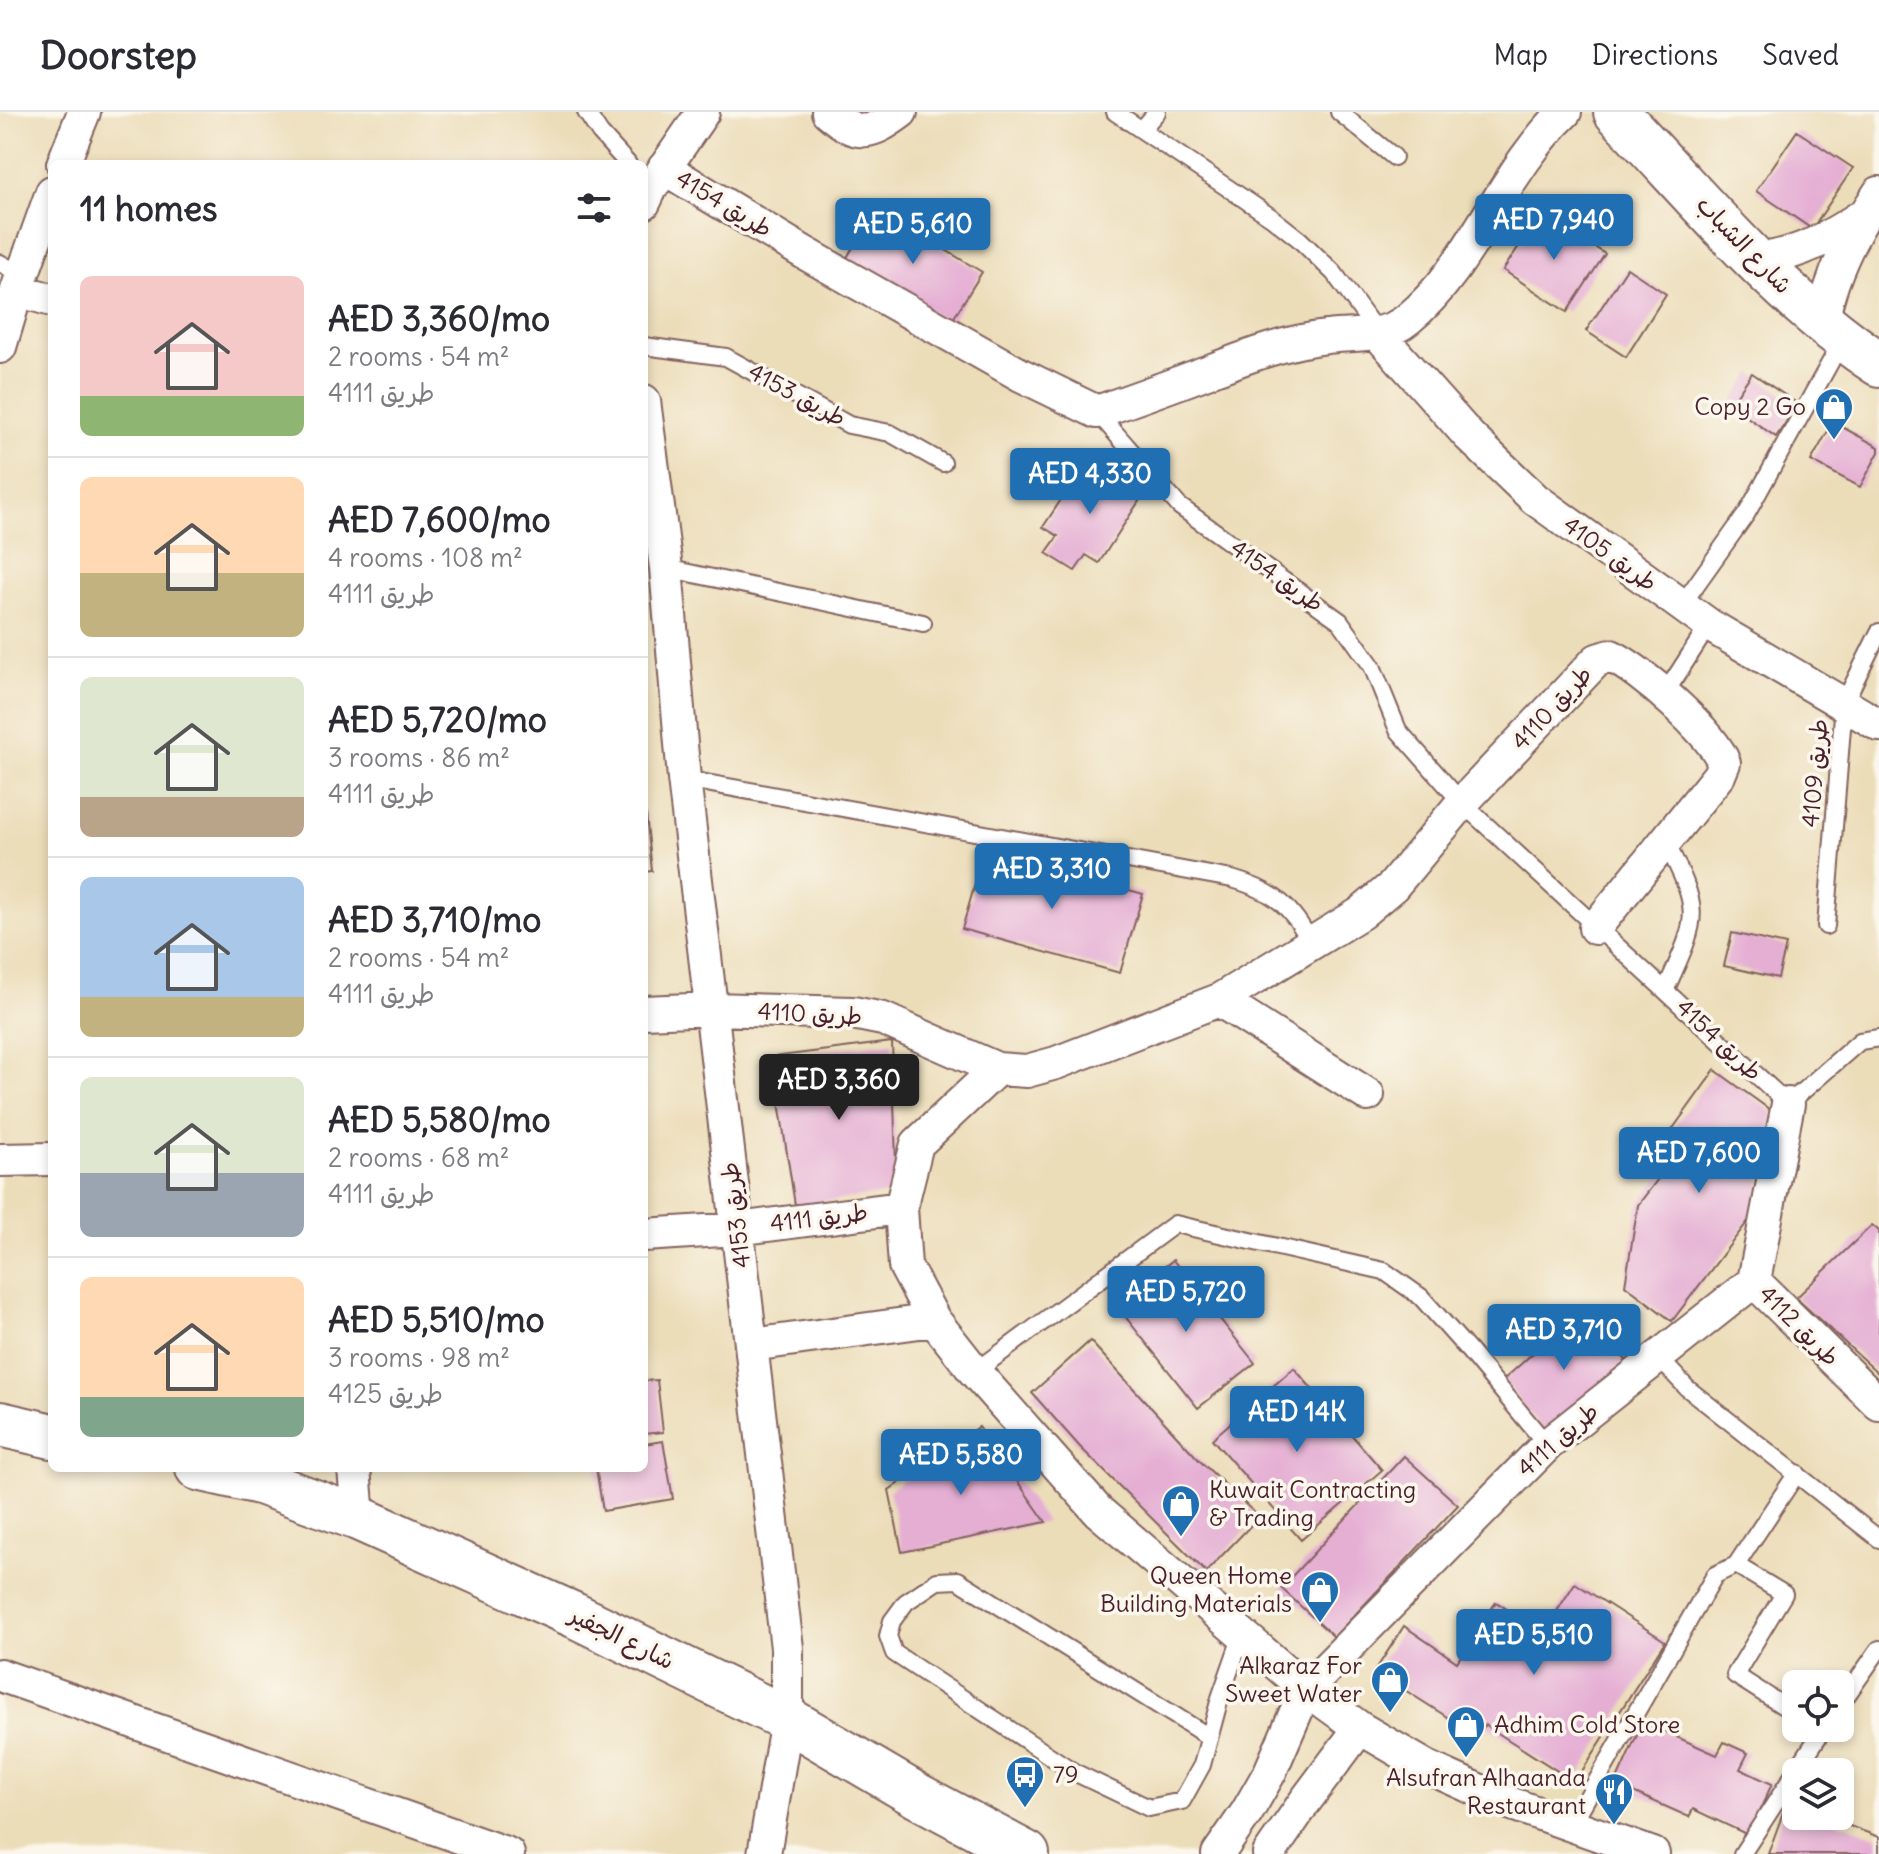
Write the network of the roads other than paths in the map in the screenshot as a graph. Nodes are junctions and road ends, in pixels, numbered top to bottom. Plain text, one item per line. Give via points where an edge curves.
1 (84, 112) edge
2 (586, 112) edge
3 (703, 112) edge
4 (828, 112) edge
5 (901, 112) edge
6 (1115, 112) edge
7 (1157, 112) edge
8 (1339, 112) edge
9 (1565, 112) edge
10 (1616, 112) edge
11 (1143, 128) junction
12 (1394, 157) dead end
13 (65, 160) edge
14 (624, 160) edge
15 (651, 185) edge
16 (48, 201) edge
17 (1872, 203) edge
18 (1757, 260) junction
19 (13, 276) edge
20 (48, 298) edge
21 (1832, 332) junction
22 (1379, 335) junction
23 (0, 347) edge
24 (648, 347) edge
25 (1879, 364) edge
26 (1097, 412) junction
27 (648, 431) edge
28 (943, 463) dead end
29 (666, 568) junction
30 (1681, 606) junction
31 (923, 623) dead end
32 (1709, 625) junction
33 (1879, 632) edge
34 (1664, 695) junction
35 (1844, 703) junction
36 (1879, 725) edge
37 (684, 779) junction
38 (1462, 803) junction
39 (1665, 841) junction
40 (1826, 926) dead end
41 (1595, 928) junction
42 (1312, 945) junction
43 (1666, 989) junction
44 (1219, 1000) junction
45 (713, 1009) junction
46 (648, 1012) edge
47 (1879, 1038) edge
48 (997, 1069) junction
49 (1368, 1095) dead end
50 (1788, 1104) junction
51 (48, 1159) edge
52 (0, 1160) edge
53 (901, 1208) junction
54 (737, 1229) junction
55 (648, 1235) edge
56 (1754, 1281) junction
57 (934, 1320) junction
58 (752, 1345) junction
59 (1658, 1357) junction
60 (975, 1372) junction
61 (1879, 1404) edge
62 (0, 1424) edge
63 (48, 1435) edge
64 (1547, 1445) junction
65 (216, 1472) edge
66 (354, 1472) edge
67 (1797, 1473) junction
68 (358, 1518) junction
69 (1879, 1539) edge
70 (1736, 1565) junction
71 (1242, 1635) junction
72 (1879, 1649) edge
73 (0, 1675) edge
74 (1854, 1685) edge
75 (1306, 1689) junction
76 (1782, 1705) edge
77 (787, 1719) junction
78 (1360, 1728) junction
79 (1209, 1737) junction
80 (1813, 1742) edge
81 (1247, 1812) junction
82 (1572, 1824) junction
83 (1275, 1846) edge
84 (508, 1854) edge
85 (764, 1854) edge
86 (1027, 1854) edge
87 (1218, 1854) edge
88 (1653, 1854) edge
89 (1742, 1854) edge

1 - 13 street
2 - 14 lane
3 - 15 street
4 - 5 street via 851,130 868,131
6 - 11 lane, طريق 4105
7 - 11 lane
8 - 12 lane
9 - 22 street via 1513,175 1430,299 1405,322
10 - 18 street, شارع الشباب
11 - 22 lane, طريق 4105 via 1299,239 1334,273
15 - 26 street, طريق 4154 via 803,252
16 - 19 street
17 - 18 street via 1813,246
17 - 21 street via 1827,296
18 - 21 street, شارع الشباب
19 - 20 street
19 - 23 street
21 - 25 street, شارع الشباب
21 - 30 lane via 1747,513
22 - 26 street via 1310,338
22 - 30 street, طريق 4105 via 1469,436 1535,499
24 - 28 lane, طريق 4153 via 726,357 849,425 890,433
26 - 38 lane, طريق 4154 via 1179,506 1340,621 1372,666 1398,730
27 - 29 street, طريق 4153
29 - 31 lane
29 - 37 street, طريق 4153
30 - 32 street, طريق 4105
32 - 34 lane
32 - 35 street, طريق 4105
33 - 35 lane, طريق 4109
34 - 38 street, طريق 4110 via 1623,662 1611,656 1597,660
34 - 39 street, طريق 4110 via 1719,751 1724,763
35 - 36 street, طريق 4105
35 - 40 lane, طريق 4109
37 - 42 lane via 1232,879 1258,886 1281,901
37 - 45 street, طريق 4153
38 - 41 lane, طريق 4154
38 - 42 street, طريق 4110 via 1393,886
39 - 41 street, طريق 4110
39 - 43 lane via 1692,899 1693,920
41 - 43 lane, طريق 4154
42 - 44 street, طريق 4110
43 - 50 lane, طريق 4154
44 - 48 street, طريق 4110 via 1056,1063 1027,1071
44 - 49 street
45 - 46 street, طريق 4110
45 - 48 street, طريق 4110 via 853,1013 883,1019
45 - 54 street, طريق 4153
47 - 50 lane via 1860,1041
48 - 53 street, طريق 4111 via 917,1144
50 - 56 street
51 - 52 street
53 - 54 street, طريق 4111
53 - 57 street, طريق 4111 via 905,1266
54 - 55 street, طريق 4111
54 - 58 street, طريق 4153
56 - 59 street, طريق 4111
56 - 61 street, طريق 4112
57 - 58 street
57 - 60 street, طريق 4111
58 - 77 street, طريق 4153 via 787,1648
59 - 64 street, طريق 4111
59 - 67 lane via 1687,1388
60 - 64 lane via 1175,1224 1384,1271 1421,1297
60 - 71 street, طريق 4111 via 1098,1511
62 - 63 street
64 - 75 street, طريق 4111
65 - 68 street, شارع الجفير via 260,1482
66 - 68 street
67 - 69 lane
67 - 70 lane
68 - 77 street, شارع الجفير
70 - 76 lane via 1784,1594 1735,1675
70 - 82 lane via 1715,1575
71 - 75 street, طريق 4111
71 - 79 lane
72 - 74 lane
73 - 84 street
75 - 78 street, طريق 4111
75 - 81 street, طريق 4111
77 - 85 street, طريق 4153
77 - 86 street, شارع الجفير
78 - 82 street, طريق 4111 via 1427,1767
78 - 83 street
79 - 79 lane via 1202,1765 1182,1801 1149,1808 1074,1772 894,1653 888,1636 892,1621 906,1602 937,1581 958,1580
80 - 89 lane
81 - 83 street
81 - 87 street, طريق 4111
82 - 88 street, طريق 4111

